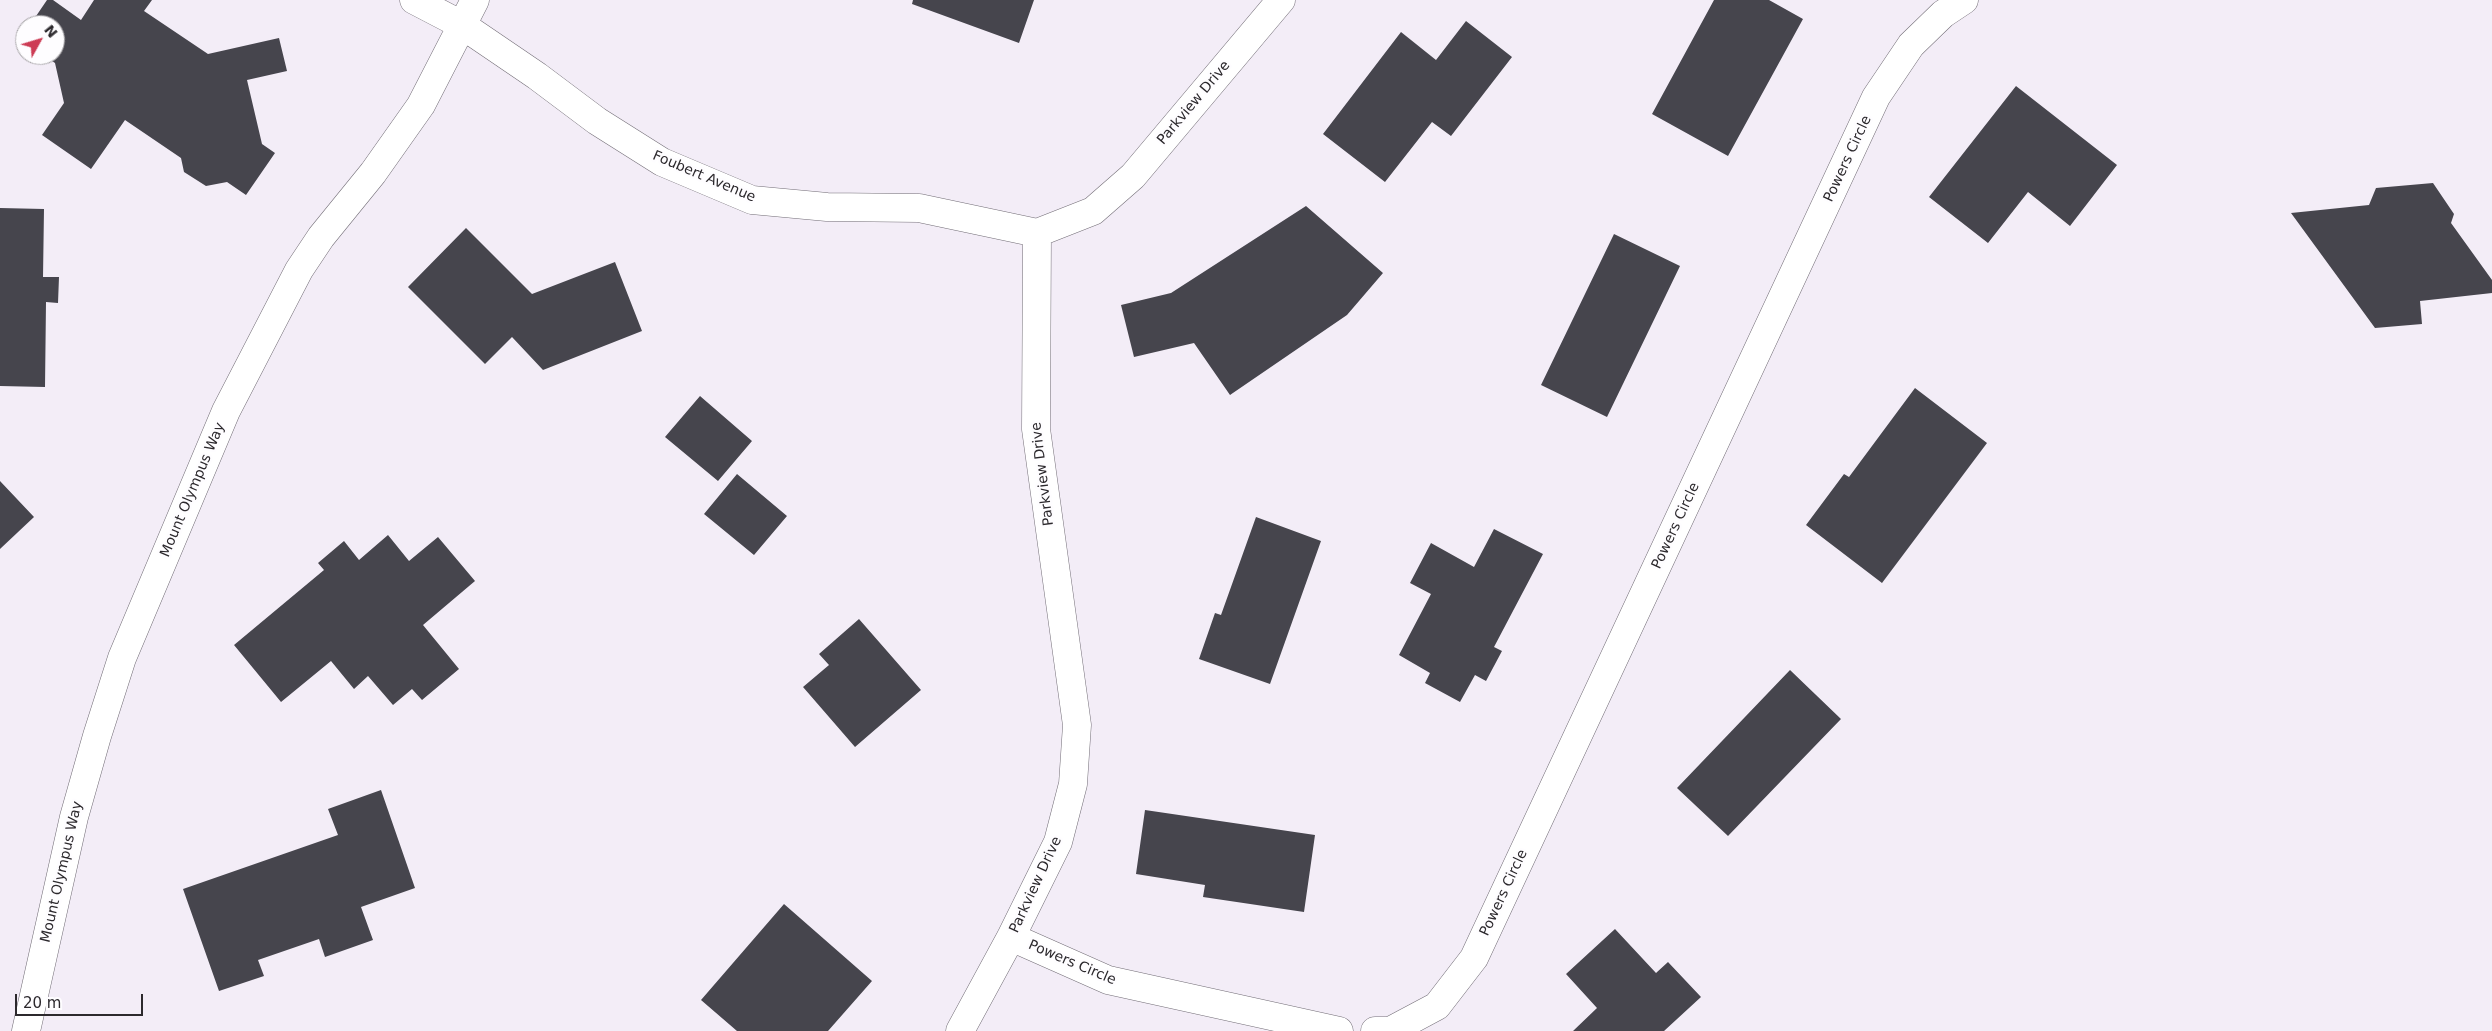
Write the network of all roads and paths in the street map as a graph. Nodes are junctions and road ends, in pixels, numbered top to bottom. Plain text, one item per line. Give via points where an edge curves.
1 (414, 0) edge
2 (475, 0) edge
3 (1282, 0) edge
4 (1964, 0) edge
5 (462, 25) junction
6 (1037, 233) junction
7 (1011, 937) junction
8 (26, 1031) edge
9 (960, 1031) edge
10 (1339, 1031) edge
11 (1375, 1031) edge

1 - 5 street, Foubert Avenue
2 - 5 street, Mount Olympus Way
3 - 6 street, Parkview Drive via 1133,176 1093,211
4 - 11 street, Powers Circle via 1943,14 1911,45 1876,97 1474,958 1438,1006 1390,1030
5 - 6 street, Foubert Avenue via 597,122 662,162 752,200 827,207 919,208
5 - 8 street, Mount Olympus Way via 421,105 299,270 226,411 122,658 74,817
6 - 7 street, Parkview Drive via 1036,429 1077,725 1073,784 1058,842
7 - 9 street, Parkview Drive
7 - 10 street, Powers Circle via 1108,980

